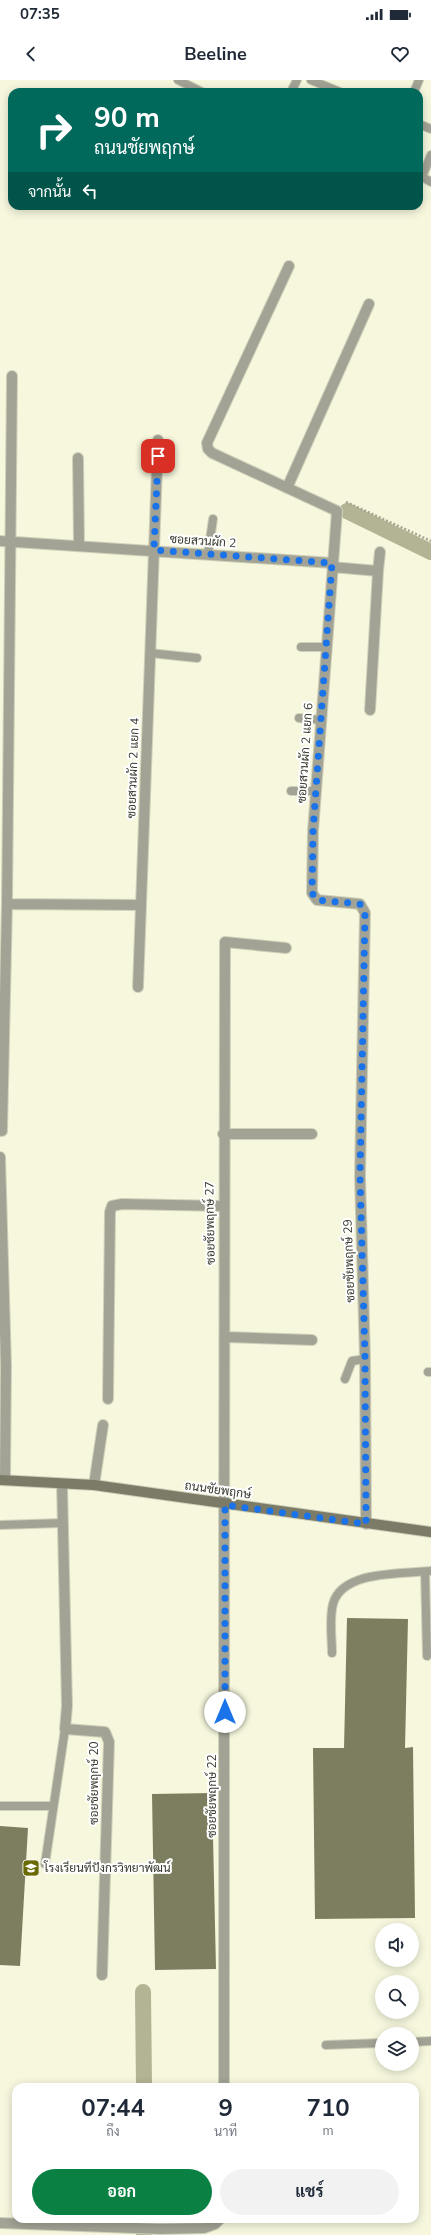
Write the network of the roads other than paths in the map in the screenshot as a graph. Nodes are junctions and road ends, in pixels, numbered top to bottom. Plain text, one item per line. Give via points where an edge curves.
1 (178, 80) edge
2 (311, 80) edge
3 (194, 88) edge
4 (330, 88) edge
5 (431, 155) edge
6 (423, 170) edge
7 (289, 266) dead end
8 (369, 304) dead end
9 (12, 376) dead end
10 (158, 440) dead end
11 (78, 458) dead end
12 (287, 488) junction
13 (213, 519) dead end
14 (5, 541) edge
15 (79, 545) junction
16 (154, 550) junction
17 (380, 552) dead end
18 (208, 554) junction
19 (332, 565) junction
20 (378, 571) junction
21 (300, 647) dead end
22 (326, 647) junction
23 (150, 653) junction
24 (197, 658) dead end
25 (370, 710) dead end
26 (299, 718) dead end
27 (321, 720) junction
28 (291, 791) dead end
29 (316, 791) junction
30 (7, 904) junction
31 (360, 904) joint
32 (140, 905) junction
33 (286, 948) dead end
34 (138, 987) dead end
35 (2, 1130) dead end
36 (224, 1134) junction
37 (312, 1134) dead end
38 (0, 1157) edge
39 (223, 1206) junction
40 (225, 1337) junction
41 (312, 1340) dead end
42 (365, 1358) junction
43 (345, 1379) dead end
44 (108, 1399) dead end
45 (103, 1425) dead end
46 (2, 1480) edge
47 (62, 1484) junction
48 (94, 1485) junction
49 (225, 1505) junction
50 (63, 1522) junction
51 (366, 1524) junction
52 (0, 1525) edge
53 (431, 1532) edge
54 (428, 1572) edge
55 (332, 1653) dead end
56 (427, 1656) dead end
57 (65, 1729) junction
58 (0, 1806) edge
59 (53, 1806) junction
60 (45, 1864) dead end
61 (102, 1975) dead end
62 (431, 2041) edge
63 (419, 2042) edge
64 (375, 2043) edge
65 (326, 2044) dead end
66 (224, 2083) edge
67 (0, 2223) edge
68 (216, 2223) edge

1 - 3 lane
2 - 4 lane
5 - 6 lane
7 - 12 street via 207,443 212,453
8 - 12 street
9 - 14 street
10 - 16 street, ซอยสวนผัก 2 แยก 4
11 - 15 street
12 - 19 street, ซอยสวนผัก 2 แยก 6 via 337,510
13 - 18 lane
14 - 15 street, ซอยสวนผัก 2
14 - 30 street
15 - 16 street, ซอยสวนผัก 2
16 - 18 street, ซอยสวนผัก 2
16 - 23 street, ซอยสวนผัก 2 แยก 4
17 - 20 street
18 - 19 street, ซอยสวนผัก 2
19 - 20 street, ซอยสวนผัก 2
19 - 22 street, ซอยสวนผัก 2 แยก 6
20 - 25 street
21 - 22 lane
22 - 27 street, ซอยสวนผัก 2 แยก 6
23 - 24 lane
23 - 32 street, ซอยสวนผัก 2 แยก 4
26 - 27 lane
27 - 29 street, ซอยสวนผัก 2 แยก 6
28 - 29 lane
29 - 31 street, ซอยสวนผัก 2 แยก 6 via 313,897 317,900
30 - 32 street
30 - 35 street
31 - 42 street, ซอยชัยพฤกษ์ 29 via 365,913 360,1176
32 - 34 street, ซอยสวนผัก 2 แยก 4
33 - 36 street, ซอยชัยพฤกษ์ 27 via 225,942
36 - 37 street
36 - 39 street, ซอยชัยพฤกษ์ 27
38 - 46 street via 6,1366
39 - 40 street, ซอยชัยพฤกษ์ 27
39 - 44 street via 112,1206
40 - 41 street
40 - 49 street, ซอยชัยพฤกษ์ 27
42 - 43 lane via 352,1361
42 - 51 street, ซอยชัยพฤกษ์ 29
45 - 48 street
46 - 47 street, ถนนชัยพฤกษ์
47 - 48 street, ถนนชัยพฤกษ์
47 - 50 street
48 - 49 street, ถนนชัยพฤกษ์
49 - 51 street, ถนนชัยพฤกษ์
49 - 66 street, ซอยชัยพฤกษ์ 22
50 - 52 lane
50 - 57 street via 67,1706
51 - 53 street, ถนนชัยพฤกษ์
54 - 55 lane via 364,1577 354,1581 338,1594 333,1604
54 - 56 lane
57 - 59 lane
57 - 61 street, ซอยชัยพฤกษ์ 20 via 105,1732 109,1742
58 - 59 lane
59 - 60 lane
62 - 63 lane
64 - 65 lane
67 - 68 street via 161,2229 204,2228

